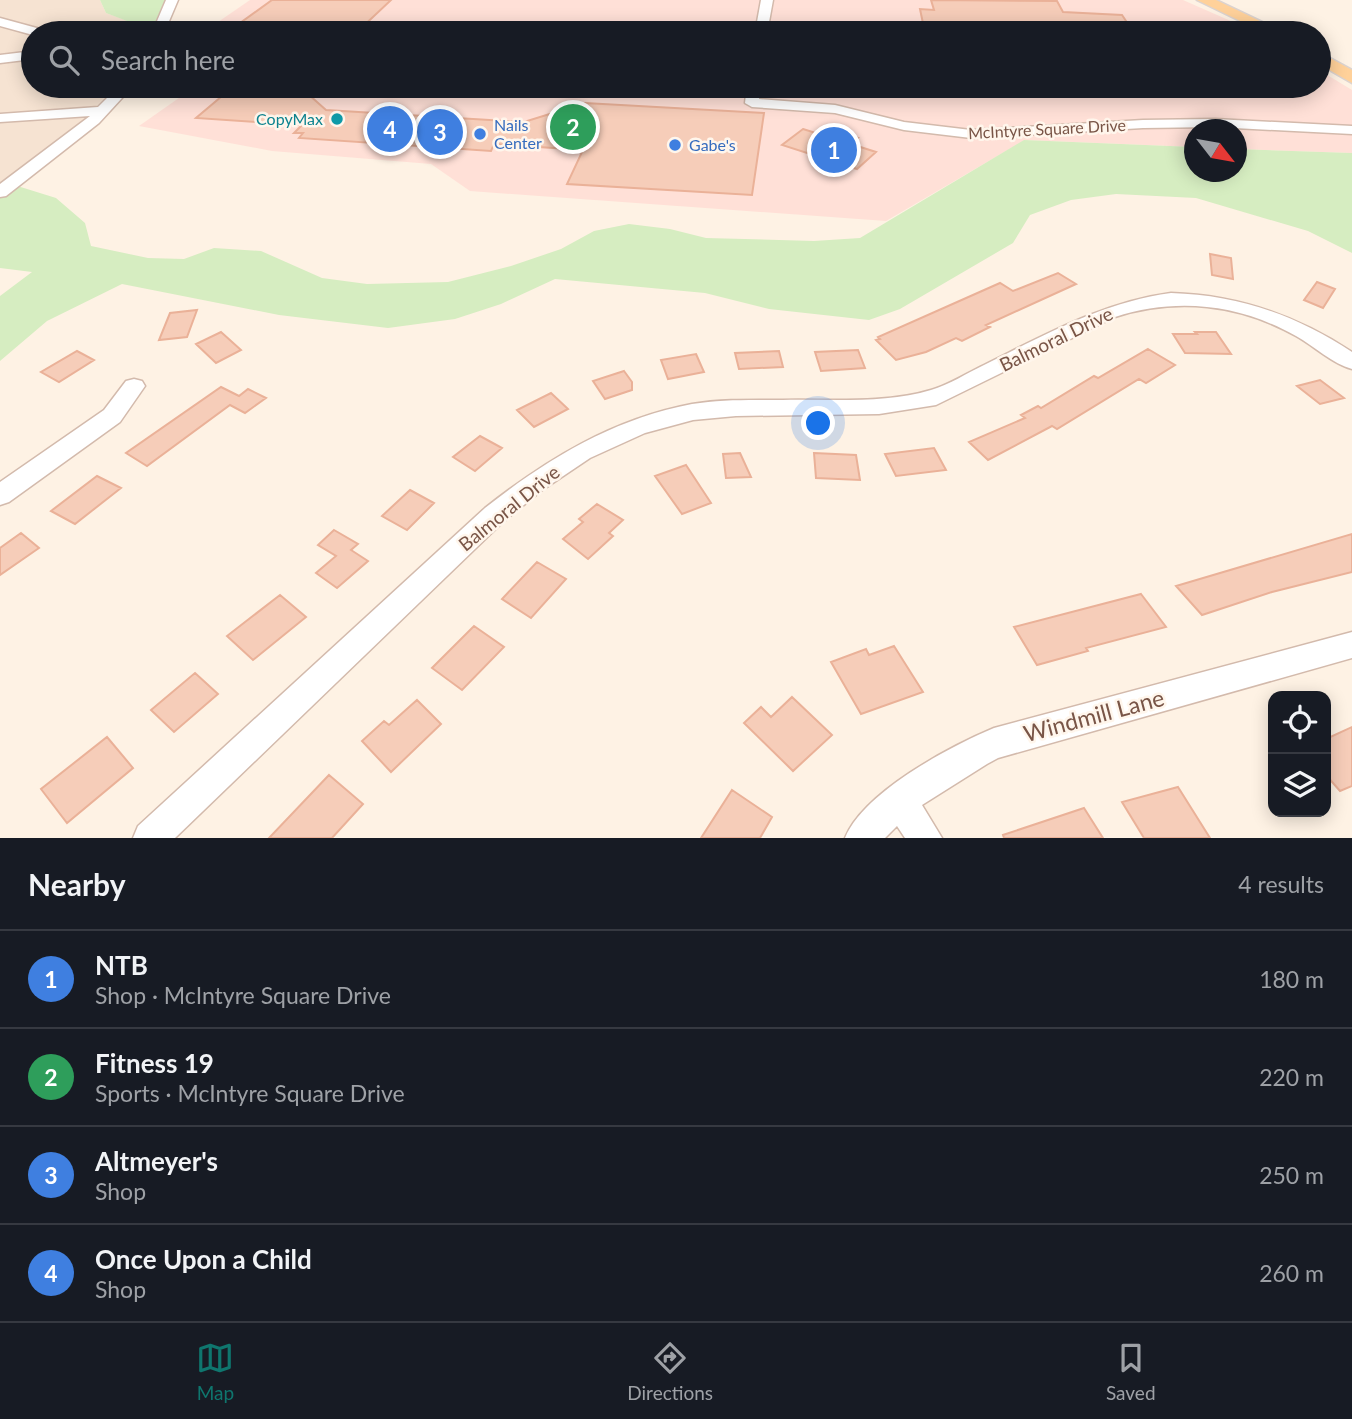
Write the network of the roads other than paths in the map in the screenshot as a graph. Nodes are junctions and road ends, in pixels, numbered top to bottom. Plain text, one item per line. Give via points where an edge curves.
1 (172, 0) edge
2 (767, 0) edge
3 (1204, 0) edge
4 (163, 21) edge
5 (763, 21) edge
6 (1250, 21) edge
7 (0, 22) edge
8 (21, 28) edge
9 (21, 56) edge
10 (0, 59) edge
11 (1331, 65) edge
12 (1352, 78) edge
13 (114, 98) edge
14 (753, 98) edge
15 (101, 111) junction
16 (0, 118) edge
17 (1184, 125) edge
18 (1247, 125) edge
19 (1352, 131) edge
20 (1247, 133) edge
21 (1352, 139) edge
22 (0, 192) edge
23 (1352, 362) edge
24 (134, 386) dead end
25 (0, 495) edge
26 (1352, 645) edge
27 (900, 802) junction
28 (150, 838) edge
29 (862, 838) edge
30 (925, 838) edge

1 - 4 street
2 - 5 street
3 - 6 main road
7 - 8 street
9 - 10 street
11 - 12 main road
13 - 15 street
14 - 17 street, McIntyre Square Drive via 752,103 835,109 942,132 994,134
15 - 16 street
15 - 22 street
18 - 19 street, McIntyre Square Drive
20 - 21 street
23 - 28 street, Balmoral Drive via 1302,331 1250,310 1200,299 1156,298 1108,313 936,397 879,406 710,410 638,427 559,466 494,515
24 - 25 street via 112,416
26 - 27 street, Windmill Lane via 994,744 964,758
27 - 29 street, Windmill Lane
27 - 30 street

